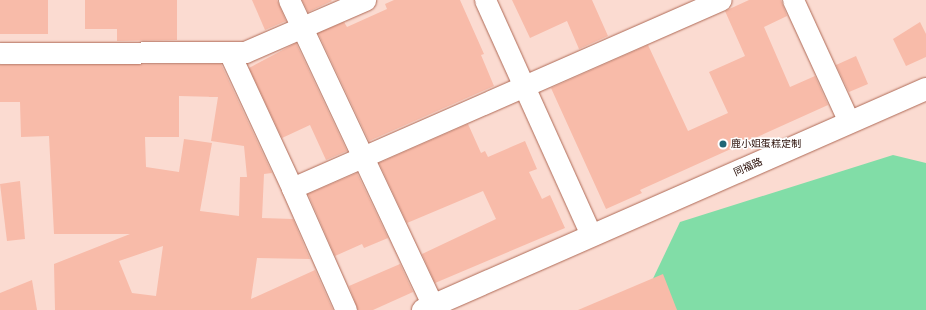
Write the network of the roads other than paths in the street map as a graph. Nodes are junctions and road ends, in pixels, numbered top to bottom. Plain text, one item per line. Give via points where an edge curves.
1 (289, 0) edge
2 (365, 0) edge
3 (485, 0) edge
4 (721, 0) edge
5 (793, 0) edge
6 (302, 28) junction
7 (230, 52) junction
8 (0, 53) edge
9 (524, 86) junction
10 (926, 89) edge
11 (849, 122) junction
12 (362, 158) junction
13 (292, 188) junction
14 (591, 235) junction
15 (434, 307) edge
16 (346, 310) edge

1 - 6 street
2 - 6 street
3 - 9 street
4 - 9 street
5 - 11 street
6 - 7 street via 245,52
6 - 12 street
7 - 8 street
7 - 13 street
9 - 12 street
9 - 14 street
10 - 11 street, 同福路
11 - 14 street, 同福路
12 - 13 street
12 - 15 street
13 - 16 street
14 - 15 street, 同福路

